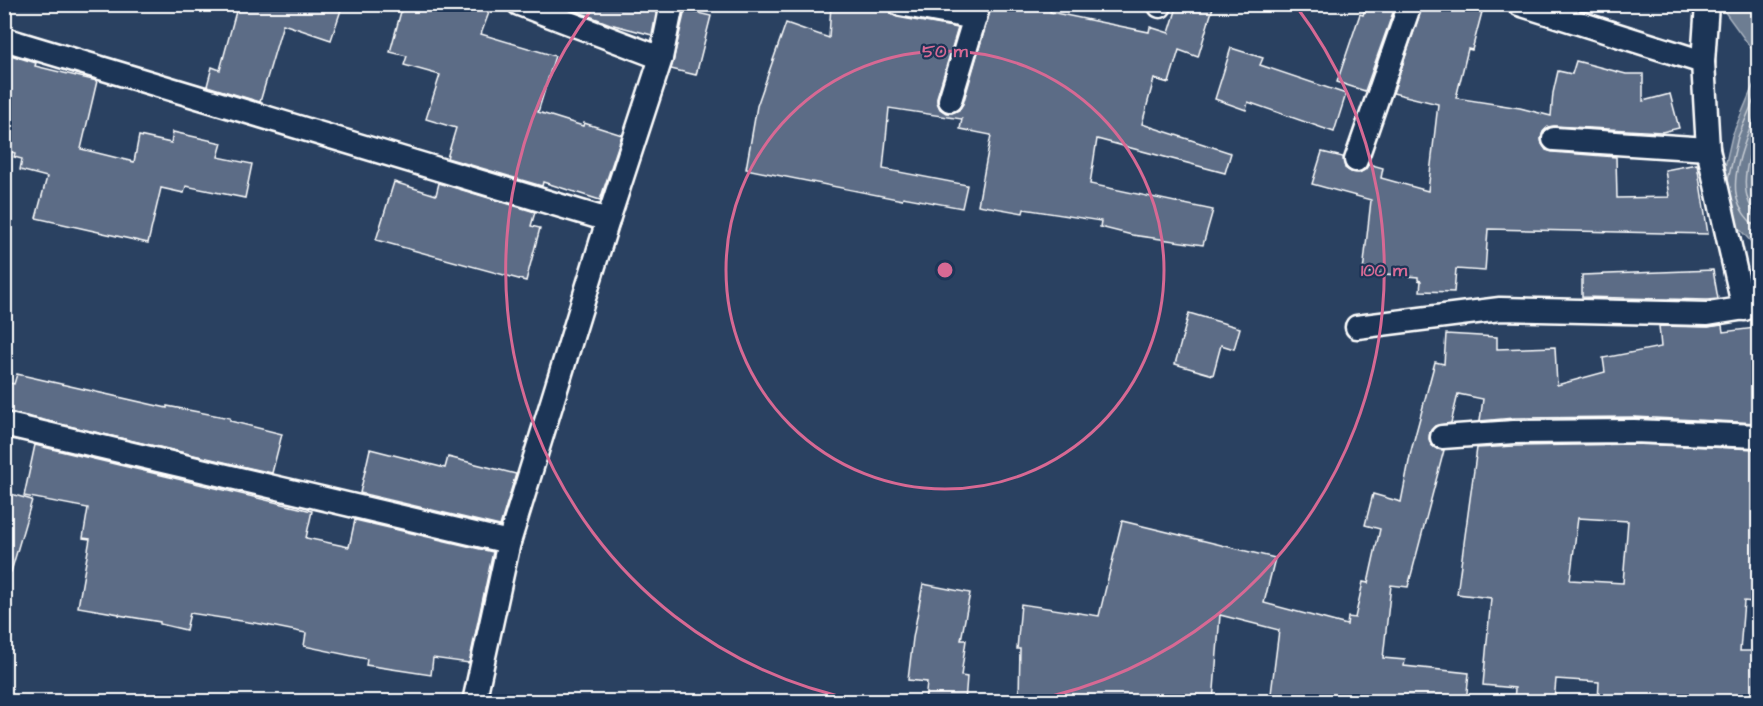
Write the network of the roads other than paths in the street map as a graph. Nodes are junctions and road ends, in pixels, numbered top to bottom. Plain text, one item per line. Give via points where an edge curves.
1 (519, 4) edge
2 (672, 4) edge
3 (900, 4) edge
4 (1410, 4) edge
5 (1519, 4) edge
6 (1707, 4) edge
7 (1544, 8) edge
8 (977, 11) edge
9 (4, 39) edge
10 (661, 58) junction
11 (1703, 62) junction
12 (950, 100) dead end
13 (1554, 139) dead end
14 (1708, 149) junction
15 (1356, 160) dead end
16 (608, 220) junction
17 (1751, 308) edge
18 (1357, 327) dead end
19 (4, 424) edge
20 (1758, 436) edge
21 (1442, 437) dead end
22 (509, 542) junction
23 (474, 702) edge

1 - 10 street
2 - 10 street
3 - 8 street
4 - 15 street
5 - 7 street
6 - 11 street
7 - 11 street
8 - 12 street
9 - 16 street
10 - 16 street
11 - 14 street
13 - 14 street
14 - 17 street
16 - 22 street
17 - 18 street via 1708,314 1500,309
19 - 22 street
20 - 21 street via 1634,431
22 - 23 street

